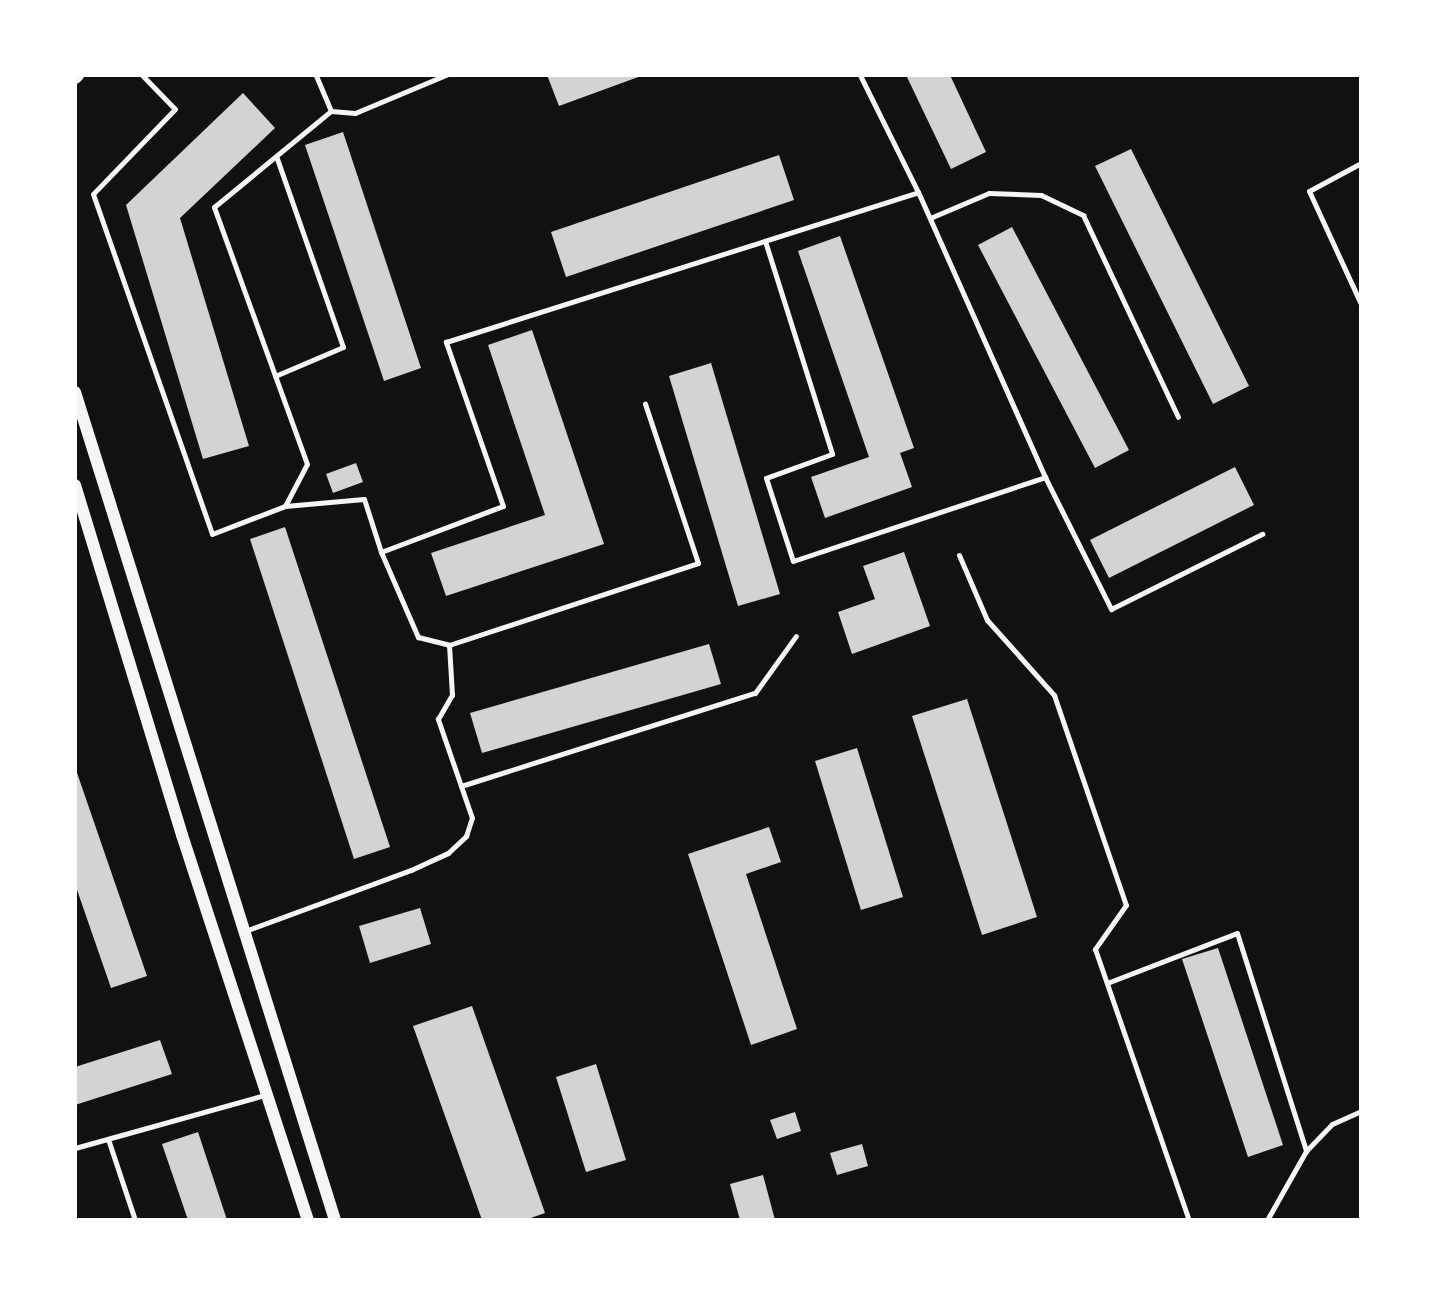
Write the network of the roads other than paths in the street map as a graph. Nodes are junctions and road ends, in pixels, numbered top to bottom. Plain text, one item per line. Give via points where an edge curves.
1 (142, 75) edge
2 (316, 75) edge
3 (446, 75) edge
4 (860, 75) edge
5 (331, 111) junction
6 (276, 156) junction
7 (1361, 163) edge
8 (918, 192) junction
9 (930, 218) junction
10 (765, 241) junction
11 (1361, 304) edge
12 (275, 376) junction
13 (75, 392) edge
14 (645, 404) dead end
15 (1178, 417) dead end
16 (1045, 477) junction
17 (75, 485) edge
18 (285, 506) junction
19 (81, 524) edge
20 (1262, 534) dead end
21 (381, 552) junction
22 (959, 555) dead end
23 (796, 636) dead end
24 (449, 645) junction
25 (461, 786) junction
26 (242, 932) junction
27 (1107, 983) junction
28 (269, 1094) junction
29 (1361, 1111) edge
30 (108, 1139) junction
31 (75, 1148) edge
32 (1306, 1150) junction
33 (135, 1220) edge
34 (308, 1220) edge
35 (335, 1220) edge
36 (1189, 1220) edge
37 (1267, 1220) edge

1 - 18 lane via 175,110 93,194 212,534
2 - 5 lane
3 - 5 lane via 355,113
4 - 8 lane
5 - 6 lane
6 - 12 lane via 214,207
6 - 12 lane via 343,347
7 - 11 lane via 1309,191
8 - 9 lane
8 - 10 lane
9 - 15 lane via 989,193 1041,195 1083,215
9 - 16 lane
10 - 16 lane via 832,454 766,478 793,561
10 - 21 lane via 446,342 503,506
12 - 18 lane via 307,464
13 - 26 street
14 - 24 lane via 698,563
16 - 20 lane via 1111,609
17 - 19 street
18 - 21 lane via 364,499
19 - 28 street
21 - 24 lane via 418,637
22 - 27 lane via 987,620 1054,695 1126,905 1095,949
23 - 25 lane via 755,693
24 - 25 lane via 452,695 438,719
25 - 26 lane via 472,818 466,836 448,853
26 - 35 street
27 - 32 lane via 1237,933
27 - 36 lane
28 - 30 lane
28 - 34 street
29 - 32 lane via 1332,1125
30 - 31 lane
30 - 33 lane
32 - 37 lane

